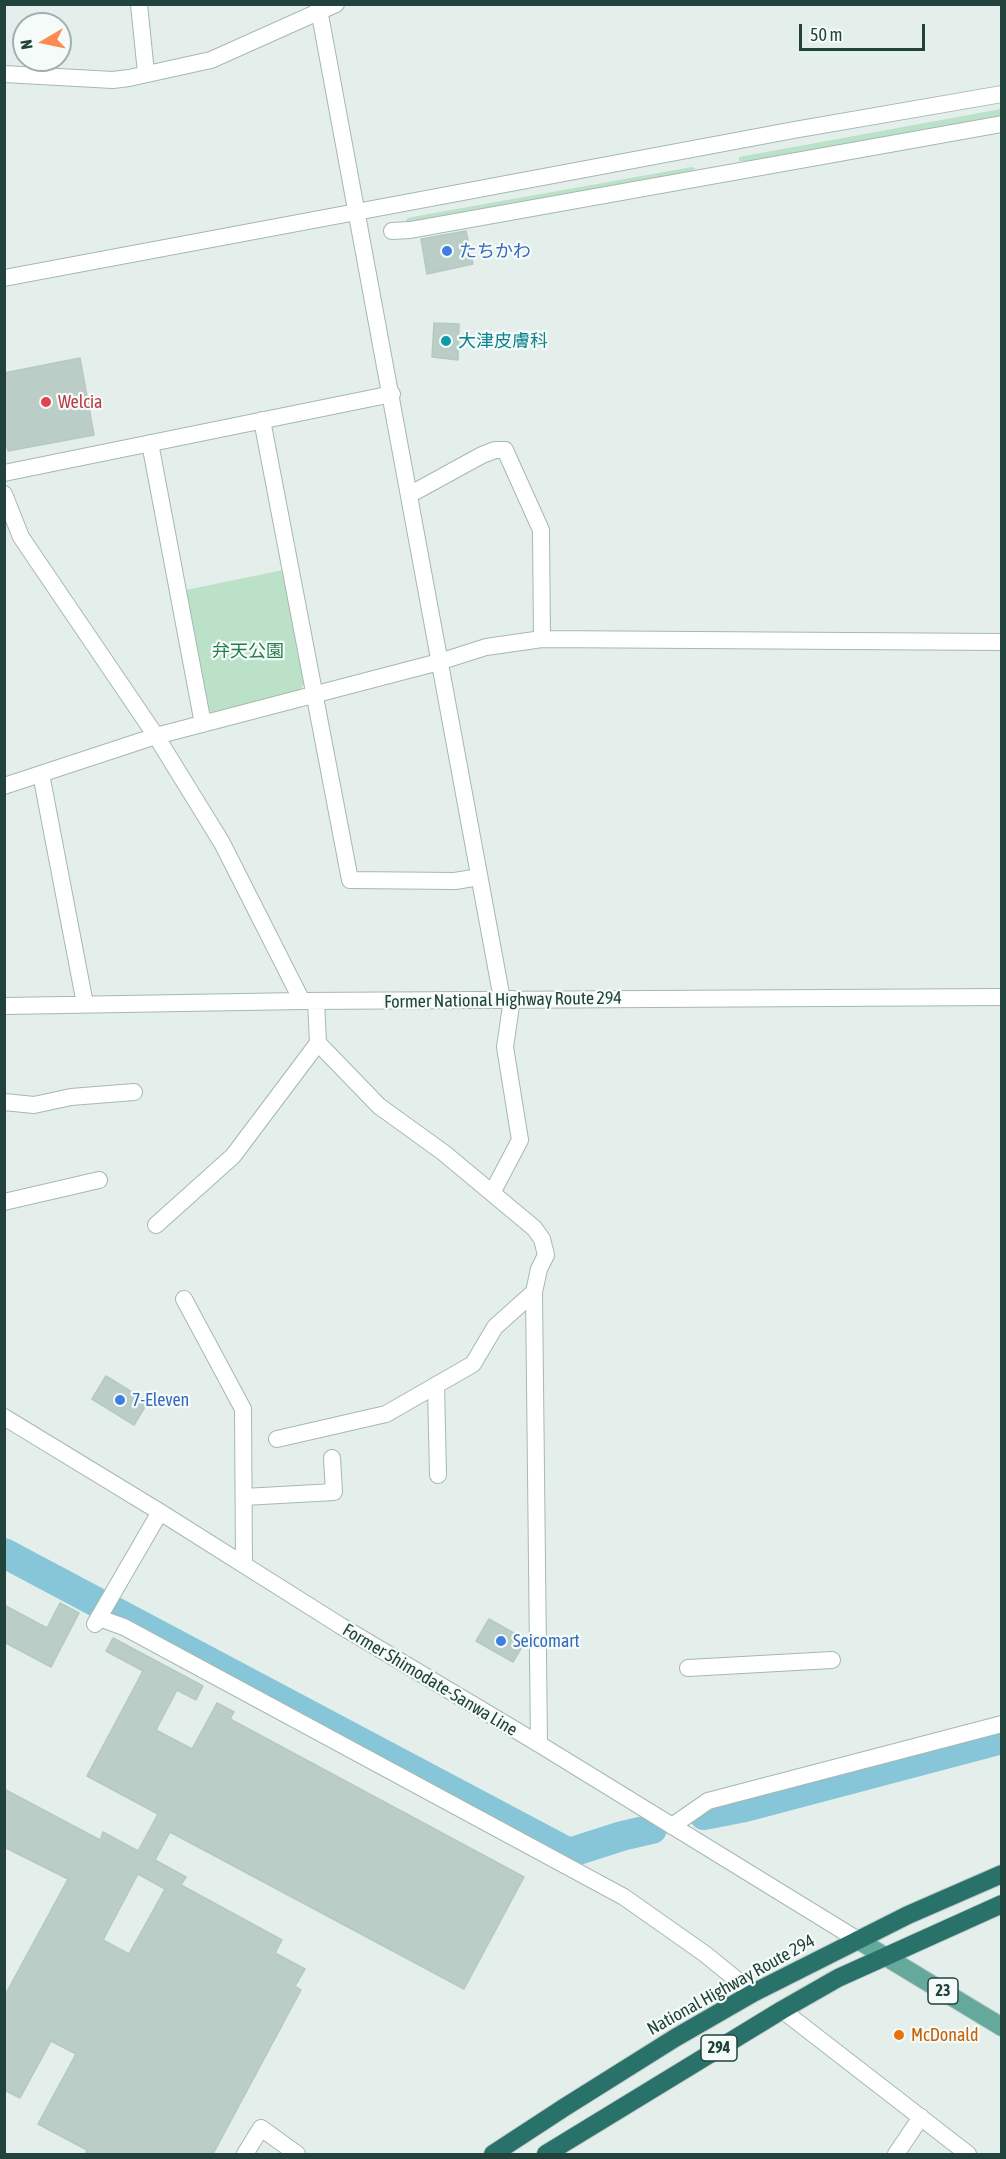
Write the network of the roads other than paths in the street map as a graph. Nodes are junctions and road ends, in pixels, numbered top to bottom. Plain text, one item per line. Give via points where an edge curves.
1 (139, 4) edge
2 (336, 4) edge
3 (319, 8) edge
4 (146, 73) junction
5 (4, 74) edge
6 (1002, 94) edge
7 (1002, 124) edge
8 (358, 211) junction
9 (392, 231) dead end
10 (4, 278) edge
11 (392, 394) junction
12 (262, 420) junction
13 (150, 443) junction
14 (4, 473) edge
15 (4, 494) edge
16 (409, 495) junction
17 (542, 639) junction
18 (1002, 642) edge
19 (439, 662) junction
20 (314, 695) junction
21 (203, 724) junction
22 (156, 736) junction
23 (41, 774) junction
24 (4, 786) edge
25 (479, 877) junction
26 (1002, 997) edge
27 (507, 999) junction
28 (309, 1001) junction
29 (85, 1004) junction
30 (4, 1006) edge
31 (318, 1042) junction
32 (134, 1092) dead end
33 (4, 1102) edge
34 (99, 1180) dead end
35 (492, 1193) junction
36 (4, 1202) edge
37 (156, 1225) dead end
38 (534, 1292) junction
39 (184, 1299) dead end
40 (436, 1385) junction
41 (4, 1417) edge
42 (277, 1439) dead end
43 (332, 1458) dead end
44 (438, 1475) dead end
45 (244, 1497) junction
46 (160, 1512) junction
47 (244, 1565) junction
48 (832, 1660) dead end
49 (688, 1668) dead end
50 (1002, 1724) edge
51 (539, 1744) junction
52 (672, 1826) junction
53 (1002, 1874) edge
54 (1002, 1904) edge
55 (858, 1940) junction
56 (885, 1955) junction
57 (753, 1993) junction
58 (782, 2010) junction
59 (1002, 2027) edge
60 (921, 2117) junction
61 (245, 2154) edge
62 (297, 2154) edge
63 (494, 2154) edge
64 (546, 2154) edge
65 (896, 2154) edge
66 (968, 2154) edge

1 - 4 street
2 - 3 street
3 - 4 street via 211,60
3 - 8 street
4 - 5 street via 113,80
6 - 8 street
7 - 9 street
8 - 10 street
8 - 11 street
11 - 12 street
11 - 16 street
12 - 13 street
12 - 20 street
13 - 14 street
13 - 21 street
15 - 22 street via 21,537
16 - 17 street via 482,455 505,450 541,530
16 - 19 street
17 - 18 street
17 - 19 street via 486,647
19 - 20 street
19 - 25 street
20 - 21 street
20 - 25 street via 350,880 455,881
21 - 22 street
22 - 23 street
22 - 28 street via 222,843
23 - 24 street
23 - 29 street
25 - 27 street
26 - 27 street, Former National Highway Route 294
27 - 28 street, Former National Highway Route 294
27 - 35 street via 504,1047 520,1140
28 - 29 street, Former National Highway Route 294
28 - 31 street
29 - 30 street, Former National Highway Route 294
31 - 35 street via 379,1106
31 - 37 street via 232,1156
32 - 33 street via 71,1097 34,1105
34 - 36 street
35 - 38 street via 542,1239 546,1255
38 - 40 street via 495,1328 473,1364
38 - 51 street
39 - 45 street via 243,1409
40 - 42 street via 386,1414
40 - 44 street
41 - 46 street, Former Shimodate-Sanwa Line
43 - 45 street via 334,1492
45 - 47 street
46 - 47 street, Former Shimodate-Sanwa Line
46 - 57 street via 101,1614 624,1897
47 - 51 street, Former Shimodate-Sanwa Line
48 - 49 street
50 - 52 street via 708,1801
51 - 52 street, Former Shimodate-Sanwa Line
52 - 55 street, Former Shimodate-Sanwa Line
53 - 55 highway, National Highway Route 294 / 294
54 - 56 highway, 294
55 - 56 main road, 23
55 - 57 highway, National Highway Route 294 / 294
56 - 58 highway, 294
56 - 59 main road, 23
57 - 63 highway, National Highway Route 294 / 294
58 - 60 street
58 - 64 highway, 294
60 - 65 street
60 - 66 street
61 - 62 street via 261,2128

